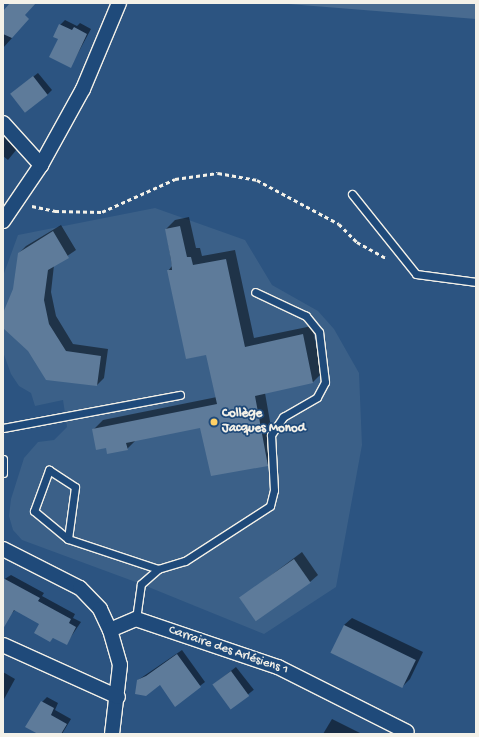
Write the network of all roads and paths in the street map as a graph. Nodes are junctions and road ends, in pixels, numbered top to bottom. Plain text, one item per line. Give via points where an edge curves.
1 (120, 3) edge
2 (3, 123) edge
3 (41, 165) junction
4 (352, 194) dead end
5 (17, 203) junction
6 (3, 221) edge
7 (390, 260) dead end
8 (476, 282) edge
9 (255, 292) dead end
10 (180, 395) dead end
11 (3, 428) edge
12 (3, 459) edge
13 (3, 473) edge
14 (68, 539) junction
15 (3, 549) edge
16 (158, 569) junction
17 (136, 619) junction
18 (110, 630) junction
19 (3, 645) edge
20 (118, 697) junction
21 (407, 732) dead end
22 (112, 734) edge

1 - 3 street via 83,89
2 - 3 street
3 - 5 street
4 - 8 lane via 416,274
5 - 6 street
5 - 7 path via 55,211 102,212 176,179 218,173 264,184 339,224 358,242
9 - 16 lane via 306,316 319,332 326,382 317,397 283,417 271,435 274,490 270,506 185,561
10 - 11 lane
12 - 13 lane
14 - 14 lane via 75,487 49,470 34,511
14 - 16 lane
15 - 18 street via 80,588 100,609
16 - 17 lane via 141,584
17 - 18 street
17 - 21 street, Carraire des Arlésiens 1 via 278,667
18 - 20 street via 120,665
19 - 20 street
20 - 22 street

